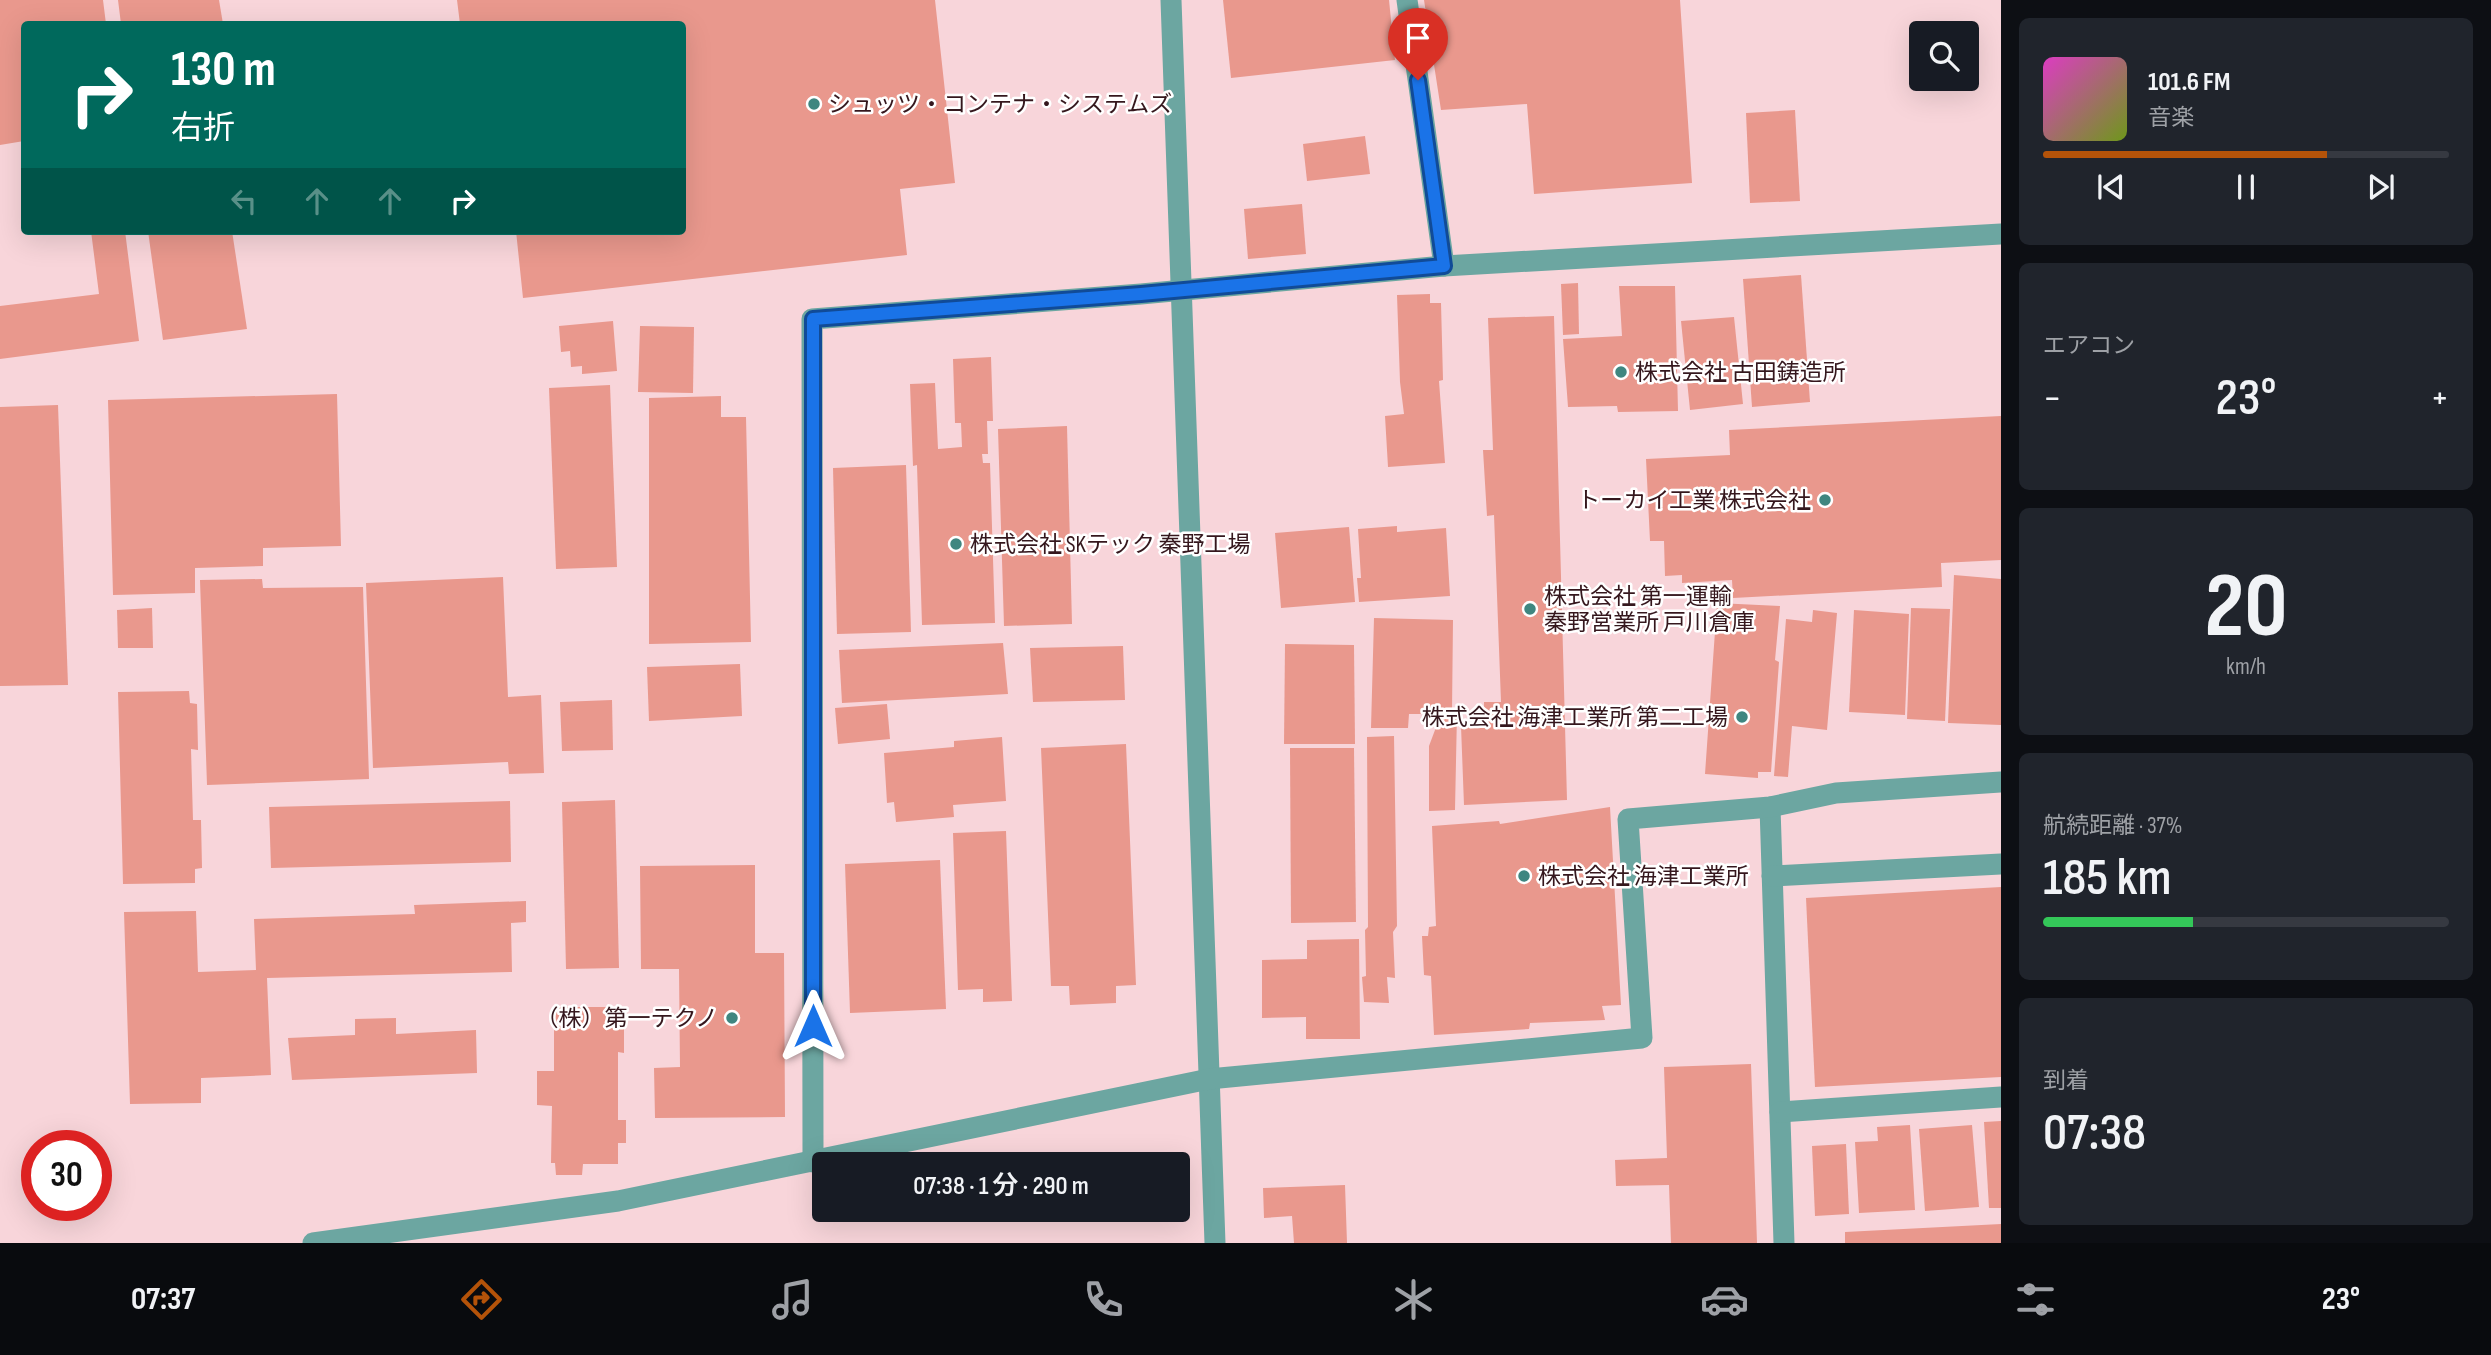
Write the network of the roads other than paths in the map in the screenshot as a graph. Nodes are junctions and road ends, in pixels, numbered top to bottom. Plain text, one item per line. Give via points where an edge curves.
1 (1171, 0) edge
2 (1407, 0) edge
3 (2001, 234) edge
4 (1444, 266) junction
5 (1183, 290) junction
6 (2001, 782) edge
7 (1770, 807) junction
8 (2001, 864) edge
9 (1772, 876) junction
10 (1209, 1079) junction
11 (2001, 1097) edge
12 (1780, 1112) junction
13 (813, 1152) edge
14 (861, 1152) edge
15 (812, 1162) edge
16 (313, 1243) edge
17 (1215, 1243) edge
18 (1784, 1243) edge

1 - 5 street
2 - 4 street
3 - 4 street
4 - 5 street
5 - 10 street
5 - 13 street via 813,319
6 - 7 street via 1836,793
7 - 9 street
7 - 10 street via 1628,818 1642,1038
8 - 9 street
9 - 12 street
10 - 14 street
10 - 17 street
11 - 12 street
12 - 18 street
15 - 16 street via 618,1201

